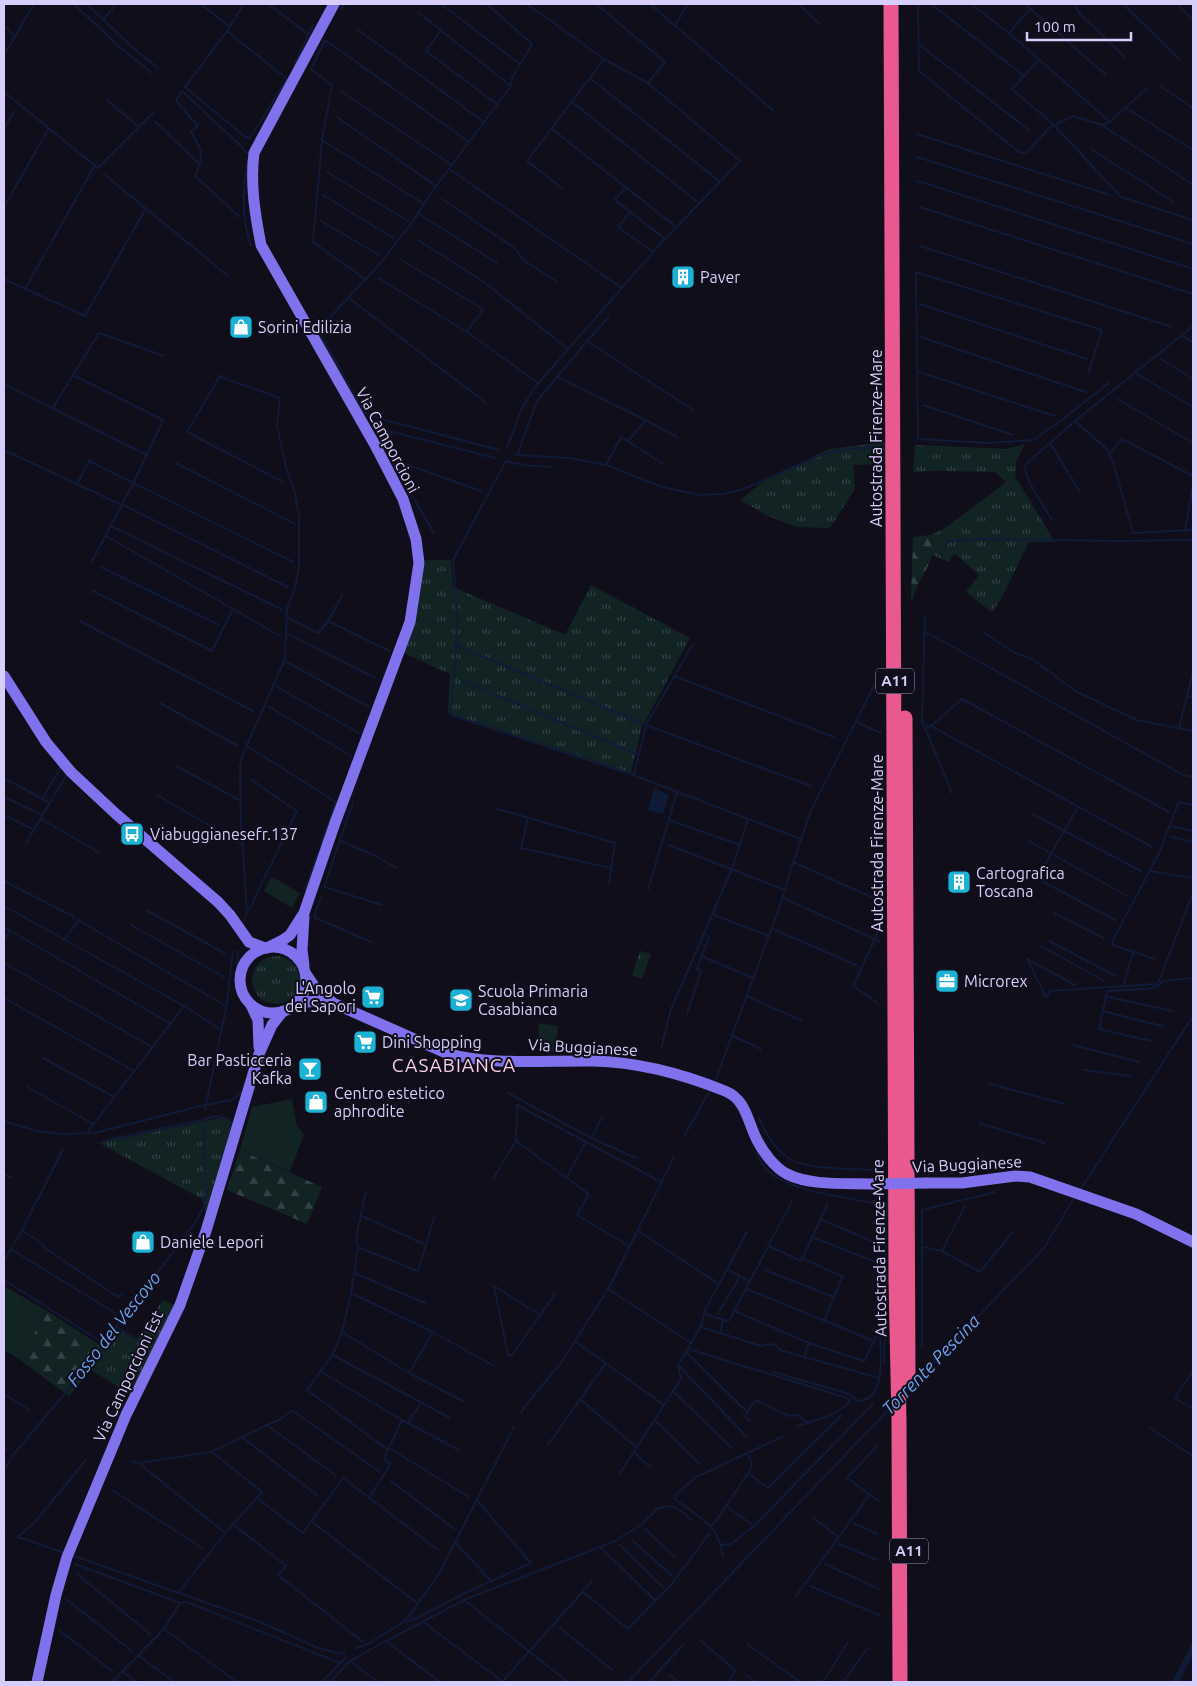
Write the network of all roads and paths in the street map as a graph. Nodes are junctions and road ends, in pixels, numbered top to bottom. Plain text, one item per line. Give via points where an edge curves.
1 (334, 4) edge
2 (891, 4) edge
3 (901, 4) edge
4 (4, 676) edge
5 (304, 913) junction
6 (239, 928) junction
7 (266, 948) junction
8 (244, 964) junction
9 (305, 971) junction
10 (333, 1003) junction
11 (251, 1004) junction
12 (288, 1008) junction
13 (259, 1054) junction
14 (1193, 1242) edge
15 (903, 1357) junction
16 (904, 1420) junction
17 (37, 1682) edge
18 (900, 1682) edge
19 (910, 1682) edge

1 - 5 main road, Via Camporcioni via 254,152 251,173 254,210 261,245 403,499 416,539 419,563 410,622
2 - 15 highway, Autostrada Firenze-Mare / A11 via 896,1271
3 - 15 highway, Autostrada Firenze-Mare / A11
4 - 6 main road via 46,742 71,772 218,902
5 - 7 main road via 290,935
5 - 9 main road via 302,943
6 - 7 main road via 249,942
6 - 8 main road via 246,958
7 - 8 main road
7 - 9 main road via 290,952 298,958
8 - 11 main road via 241,984
9 - 10 main road via 316,990
9 - 12 main road via 304,992
10 - 12 main road via 316,1001
10 - 14 main road, Via Buggianese, bridge via 459,1056 640,1065 724,1091 735,1097 746,1111 757,1140 778,1168 797,1178 873,1184 962,1183 1030,1177 1136,1214
11 - 12 main road via 267,1012
11 - 13 main road via 258,1025
12 - 13 main road via 272,1025
13 - 17 main road, Via Camporcioni Est via 209,1222 180,1305 126,1415 67,1557
15 - 16 highway, Autostrada Firenze-Mare / A11
16 - 18 highway, Autostrada Firenze-Mare / A11
16 - 19 highway, Autostrada Firenze-Mare / A11

